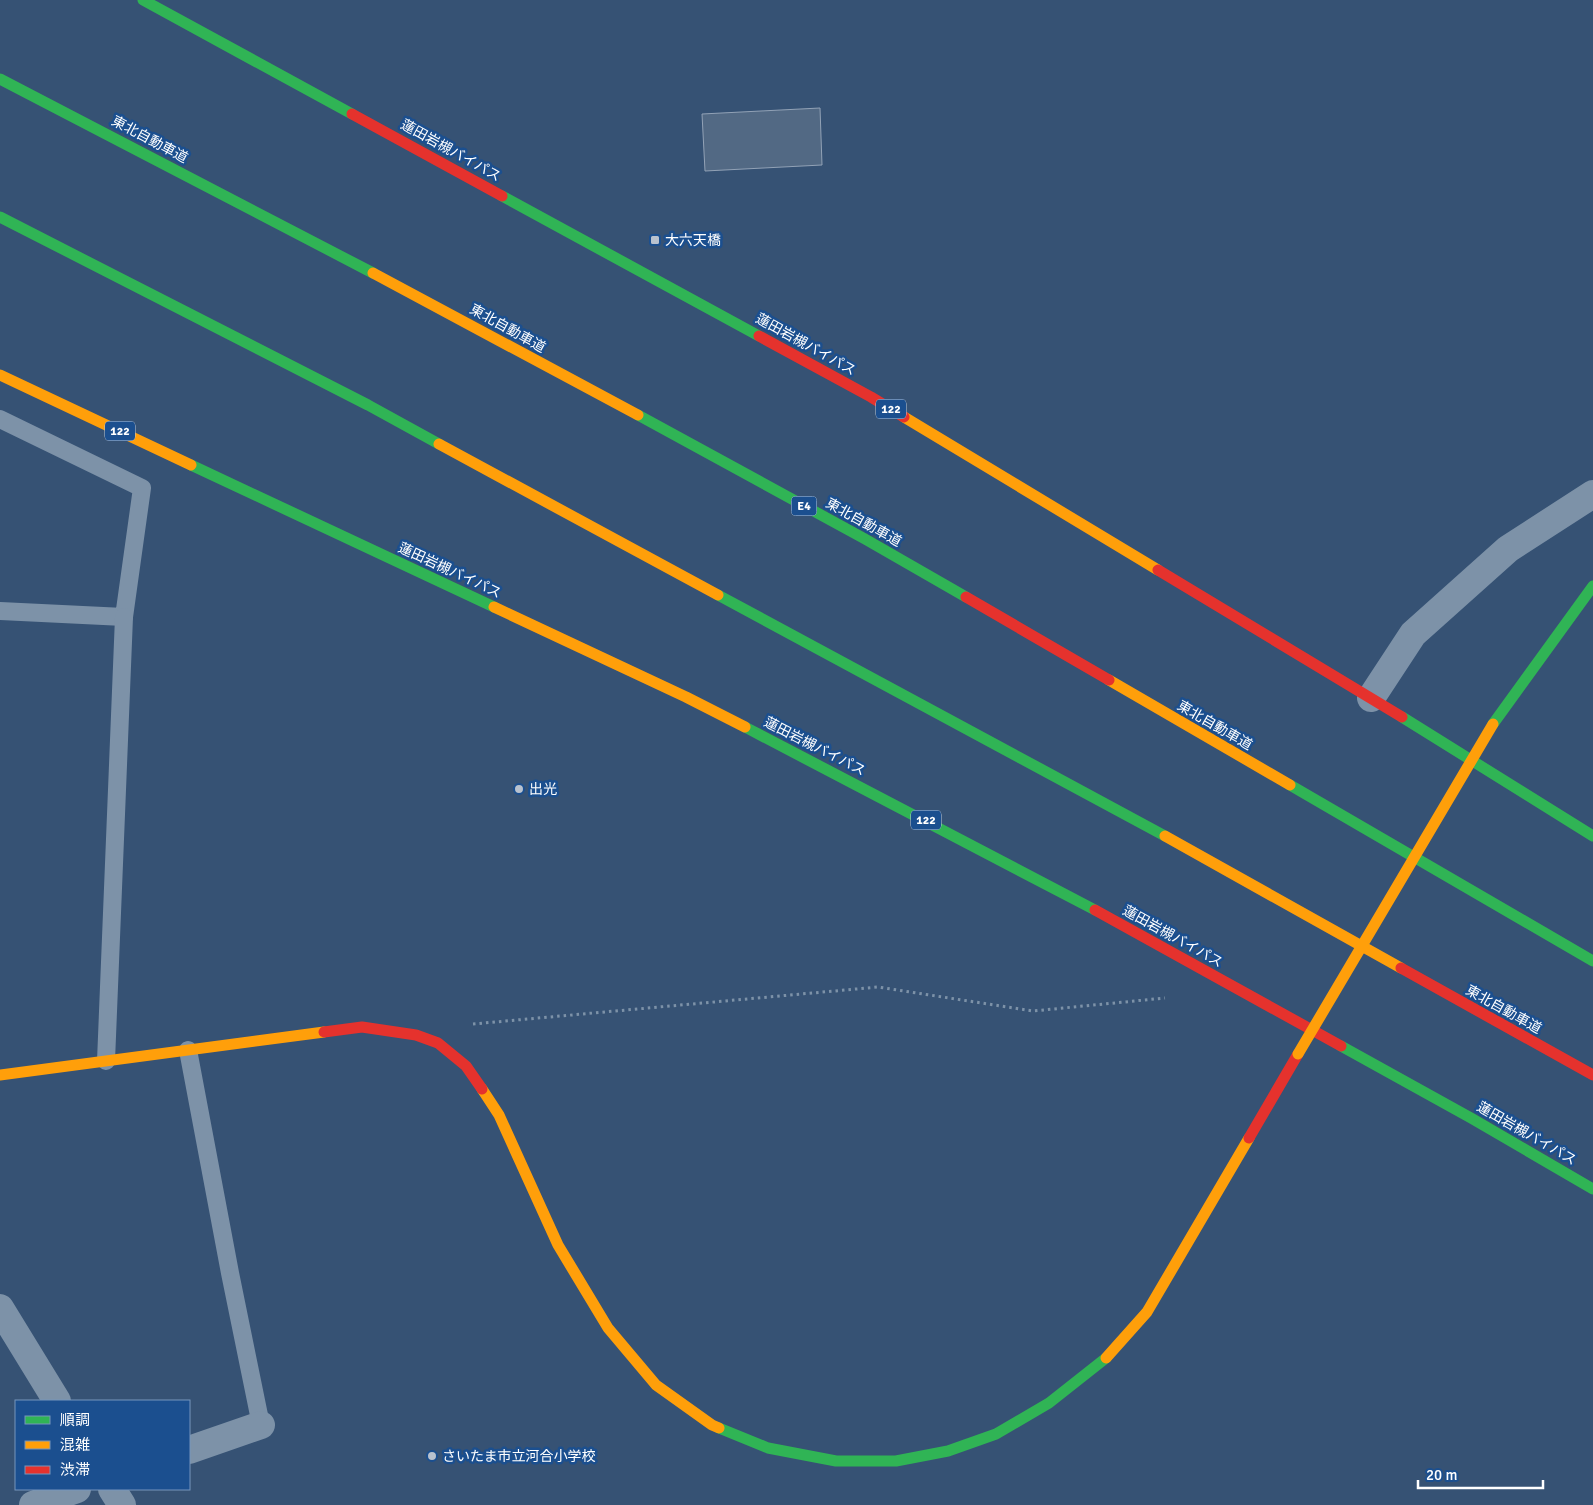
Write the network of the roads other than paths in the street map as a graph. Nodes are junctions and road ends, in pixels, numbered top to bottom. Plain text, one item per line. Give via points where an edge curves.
1 (143, 0) edge
2 (172, 7) edge
3 (0, 79) edge
4 (0, 217) edge
5 (0, 375) edge
6 (0, 419) edge
7 (1593, 494) edge
8 (1593, 586) edge
9 (0, 610) edge
10 (124, 617) junction
11 (1371, 698) junction
12 (1593, 836) edge
13 (1593, 961) edge
14 (188, 1050) junction
15 (106, 1061) junction
16 (0, 1075) edge
17 (1593, 1075) edge
18 (1593, 1189) edge
19 (0, 1308) edge
20 (56, 1400) edge
21 (261, 1425) joint
22 (190, 1450) edge
23 (74, 1490) edge
24 (113, 1490) edge
25 (33, 1505) edge
26 (122, 1505) edge

1 - 2 main road, 蓮田岩槻バイパス / 122
2 - 11 main road, 蓮田岩槻バイパス / 122 via 871,397
3 - 13 main road, 東北自動車道 / E4 via 428,301 865,539
4 - 17 main road, 東北自動車道 via 368,405 1166,837
5 - 18 main road, 蓮田岩槻バイパス / 122 via 686,697 803,756 1054,887
6 - 10 lane via 142,488
7 - 11 street via 1508,549 1413,634
8 - 14 main road, bridge via 1493,724 1147,1312 1103,1361 1049,1403 996,1434 948,1451 896,1461 836,1461 768,1448 712,1425 656,1385 608,1328 558,1245 499,1115 466,1066 438,1043 402,1032 362,1027
9 - 10 lane
10 - 15 lane
11 - 12 main road, 蓮田岩槻バイパス / 122
14 - 15 main road
14 - 21 lane
15 - 16 main road
19 - 20 street
21 - 22 street
23 - 25 street
24 - 26 street

